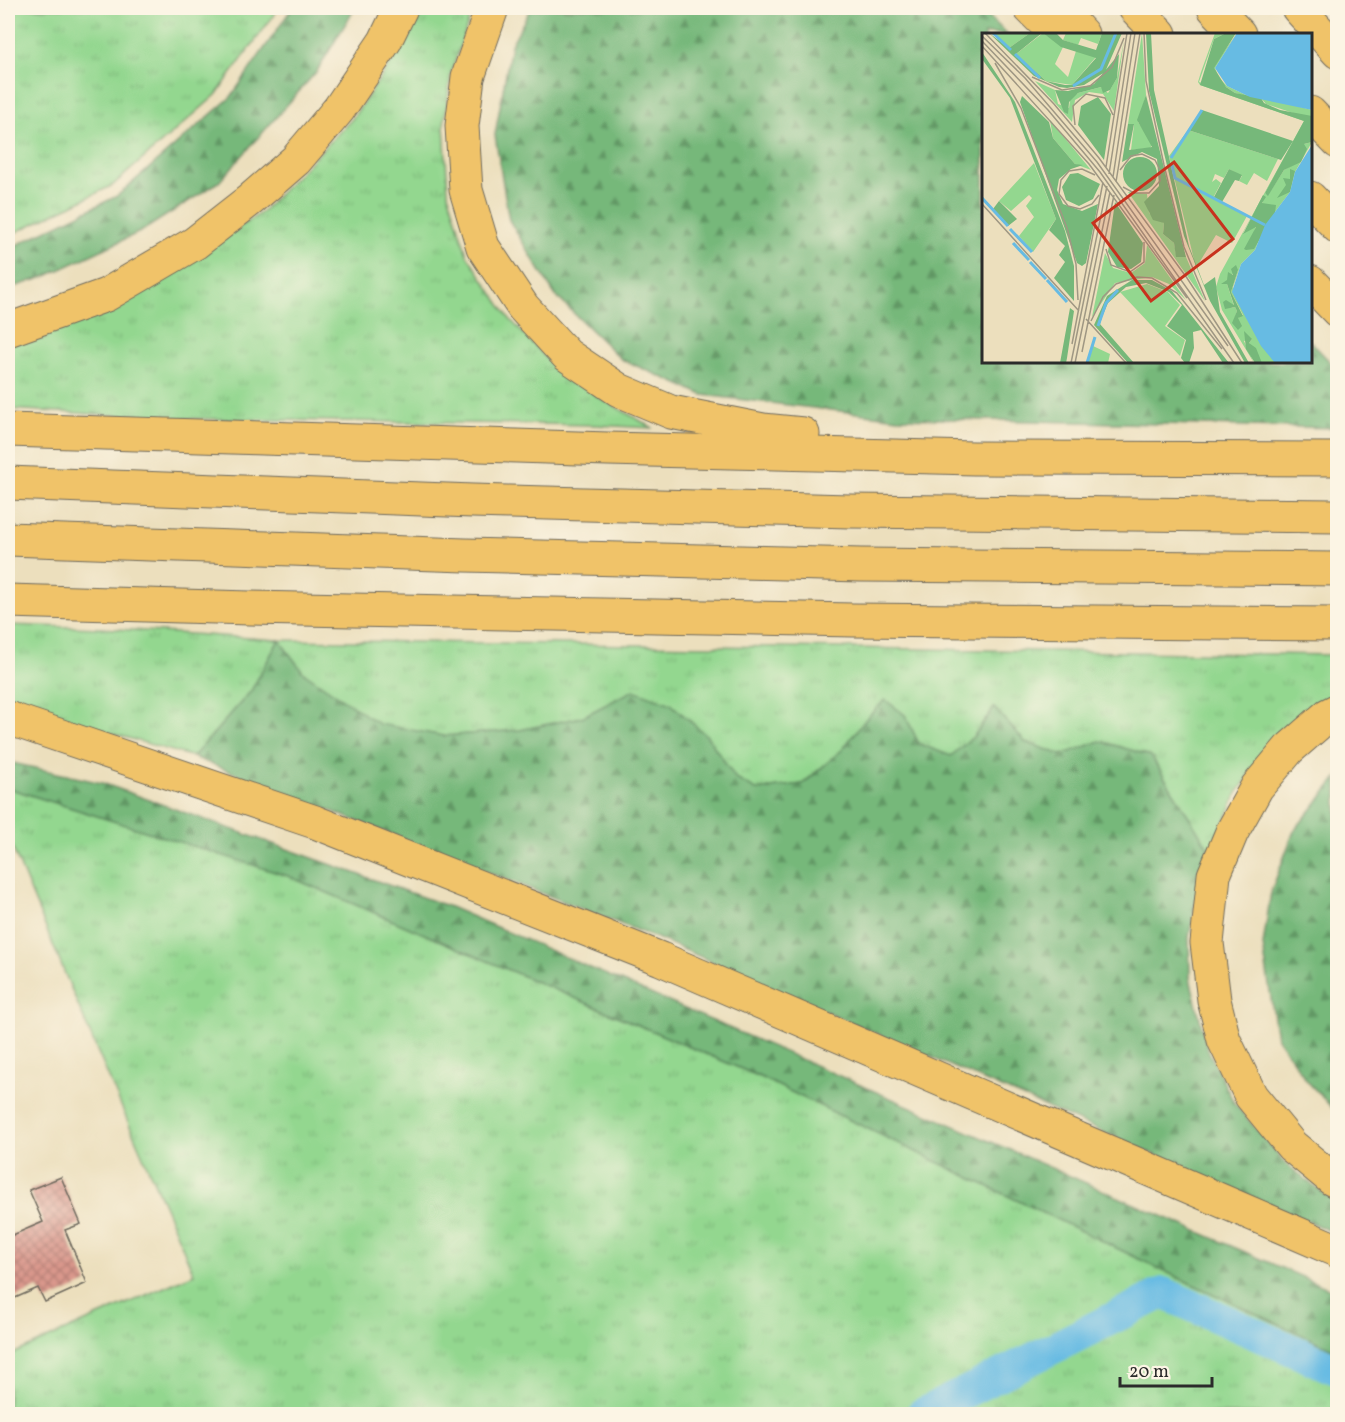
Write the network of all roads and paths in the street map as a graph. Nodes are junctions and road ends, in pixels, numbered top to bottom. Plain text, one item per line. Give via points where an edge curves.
1 (401, 8) edge
2 (492, 8) edge
3 (1030, 8) edge
4 (1058, 8) edge
5 (1136, 8) edge
6 (1214, 8) edge
7 (1298, 8) edge
8 (1055, 33) edge
9 (1081, 33) edge
10 (1159, 33) edge
11 (1238, 33) edge
12 (1338, 52) edge
13 (1312, 114) edge
14 (1338, 142) edge
15 (1312, 199) edge
16 (1338, 227) edge
17 (1312, 283) edge
18 (1338, 311) edge
19 (8, 330) edge
20 (8, 430) edge
21 (974, 458) junction
22 (1338, 459) edge
23 (8, 483) edge
24 (1338, 516) edge
25 (8, 539) edge
26 (1338, 569) edge
27 (8, 601) edge
28 (1338, 624) edge
29 (1338, 710) edge
30 (8, 718) edge
31 (1338, 1182) edge
32 (1338, 1251) edge

1 - 19 highway via 385,41 339,109 296,160 250,200 195,243 106,295
2 - 21 highway via 468,77 462,126 466,190 483,247 523,307 567,355 619,390 671,412 763,430 943,440
3 - 8 highway
4 - 9 highway
5 - 10 highway
6 - 11 highway
7 - 12 highway
13 - 14 highway
15 - 16 highway
17 - 18 highway
20 - 21 highway
21 - 22 highway
23 - 24 highway via 850,511
25 - 26 highway via 861,565
27 - 28 highway via 842,620
29 - 31 highway via 1289,749 1257,787 1214,875 1207,943 1224,1040 1251,1096 1292,1146
30 - 32 highway via 315,822 661,959

